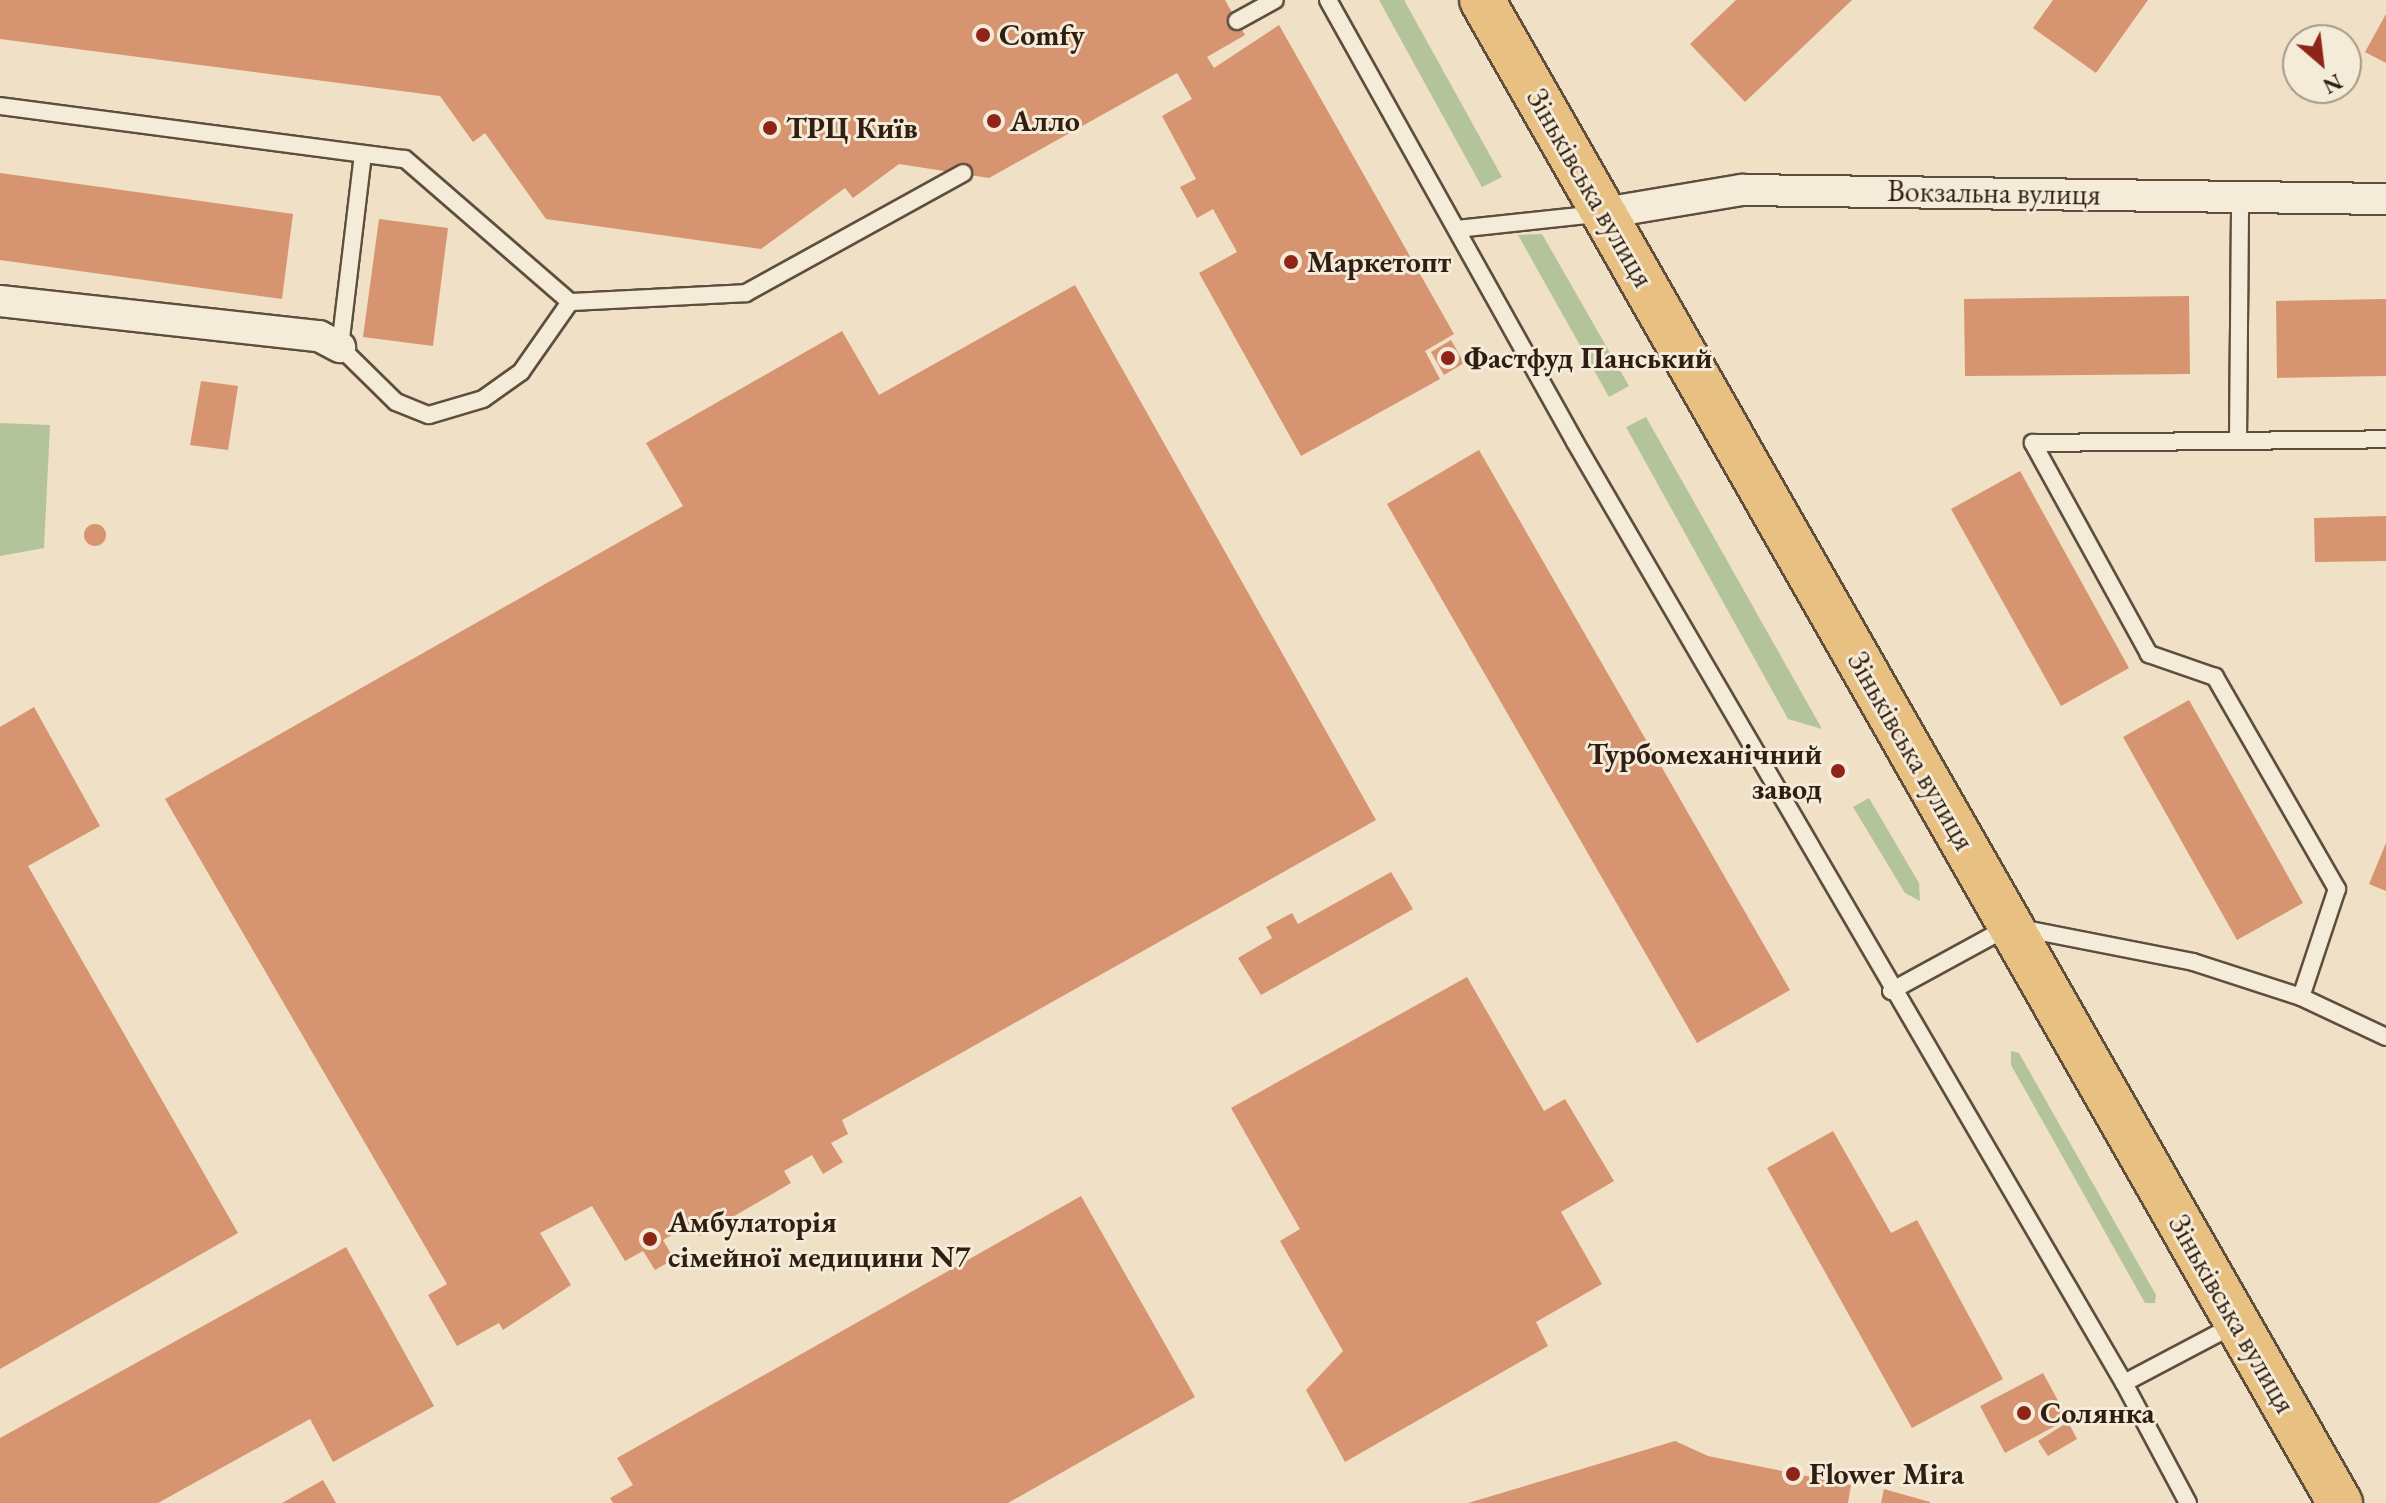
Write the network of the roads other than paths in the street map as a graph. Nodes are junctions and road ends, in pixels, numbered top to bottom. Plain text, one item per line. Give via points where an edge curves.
1 (1275, 0) edge
2 (1328, 0) edge
3 (1482, 0) edge
4 (1237, 21) dead end
5 (0, 106) edge
6 (363, 154) junction
7 (963, 173) dead end
8 (2240, 197) junction
9 (2386, 199) edge
10 (1604, 213) junction
11 (1457, 229) junction
12 (0, 301) edge
13 (570, 302) junction
14 (340, 347) junction
15 (2386, 439) edge
16 (2238, 440) junction
17 (2010, 926) junction
18 (1891, 991) junction
19 (2301, 997) junction
20 (2386, 1037) edge
21 (2237, 1324) junction
22 (2124, 1383) junction
23 (2188, 1503) edge
24 (2340, 1503) edge

1 - 4 lane
2 - 11 lane
3 - 10 main road, Зіньківська вулиця
5 - 6 lane
6 - 13 lane via 405,159
6 - 14 lane
7 - 13 lane via 746,293
8 - 9 street, Вокзальна вулиця
8 - 10 street, Вокзальна вулиця via 1742,190
8 - 16 lane
10 - 11 lane
10 - 17 main road, Зіньківська вулиця
11 - 18 lane
12 - 14 street via 319,336
13 - 14 lane via 521,372 483,399 444,414 411,411 396,402
15 - 16 lane
16 - 19 lane via 2033,443 2149,654 2215,677 2337,889
17 - 18 lane
17 - 19 lane via 2193,962
17 - 21 main road, Зіньківська вулиця
18 - 22 lane
19 - 20 lane
21 - 22 lane
21 - 24 main road, Зіньківська вулиця
22 - 23 lane

